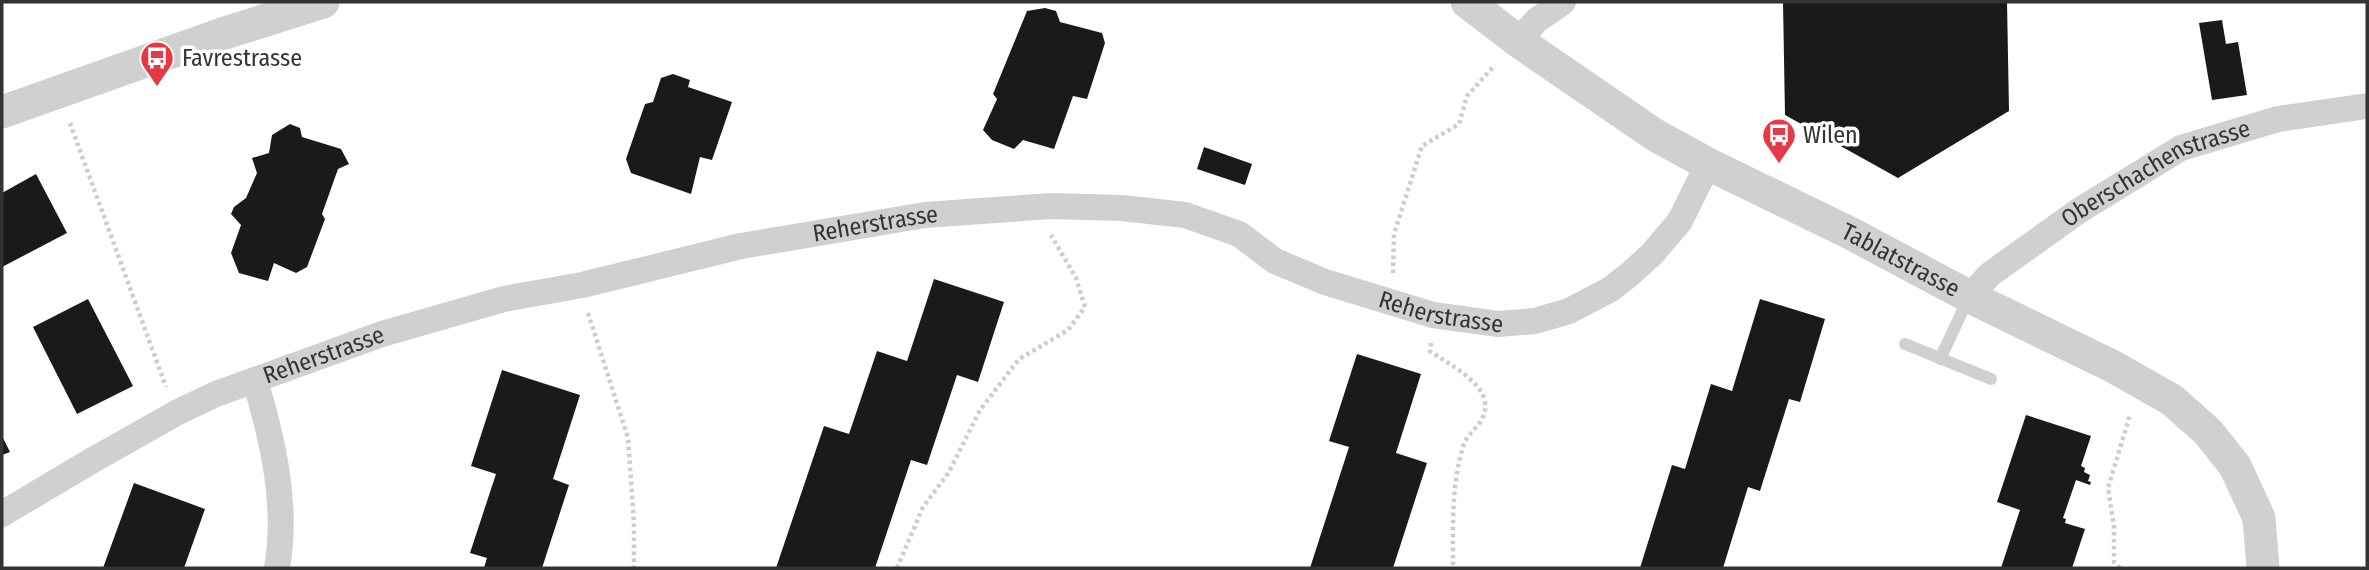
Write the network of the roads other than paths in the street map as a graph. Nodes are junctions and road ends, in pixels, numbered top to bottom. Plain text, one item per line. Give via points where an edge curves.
1 (323, 2) edge
2 (1467, 2) edge
3 (1563, 2) edge
4 (1507, 53) junction
5 (2367, 106) edge
6 (2, 112) edge
7 (1708, 164) junction
8 (1969, 297) junction
9 (1905, 344) dead end
10 (1940, 359) junction
11 (1991, 379) dead end
12 (255, 381) junction
13 (2, 514) edge
14 (276, 568) edge
15 (2263, 568) edge

1 - 6 street
2 - 4 street, Tablatstrasse
3 - 4 street via 1537,20
4 - 7 street, Tablatstrasse
5 - 8 street, Oberschachenstrasse via 2278,119 2181,148 2080,211 1989,275
7 - 8 street, Tablatstrasse
7 - 12 street, Reherstrasse via 1680,221 1653,254 1611,289 1569,311 1535,321 1497,324 1433,315 1325,282 1275,261 1239,234 1185,215 1051,206 925,215 741,246 504,299 382,334
8 - 10 lane
8 - 15 street, Tablatstrasse via 2146,384 2208,432 2235,466 2259,518
9 - 10 lane
10 - 11 lane
12 - 13 street, Reherstrasse via 178,412
12 - 14 street via 277,469

